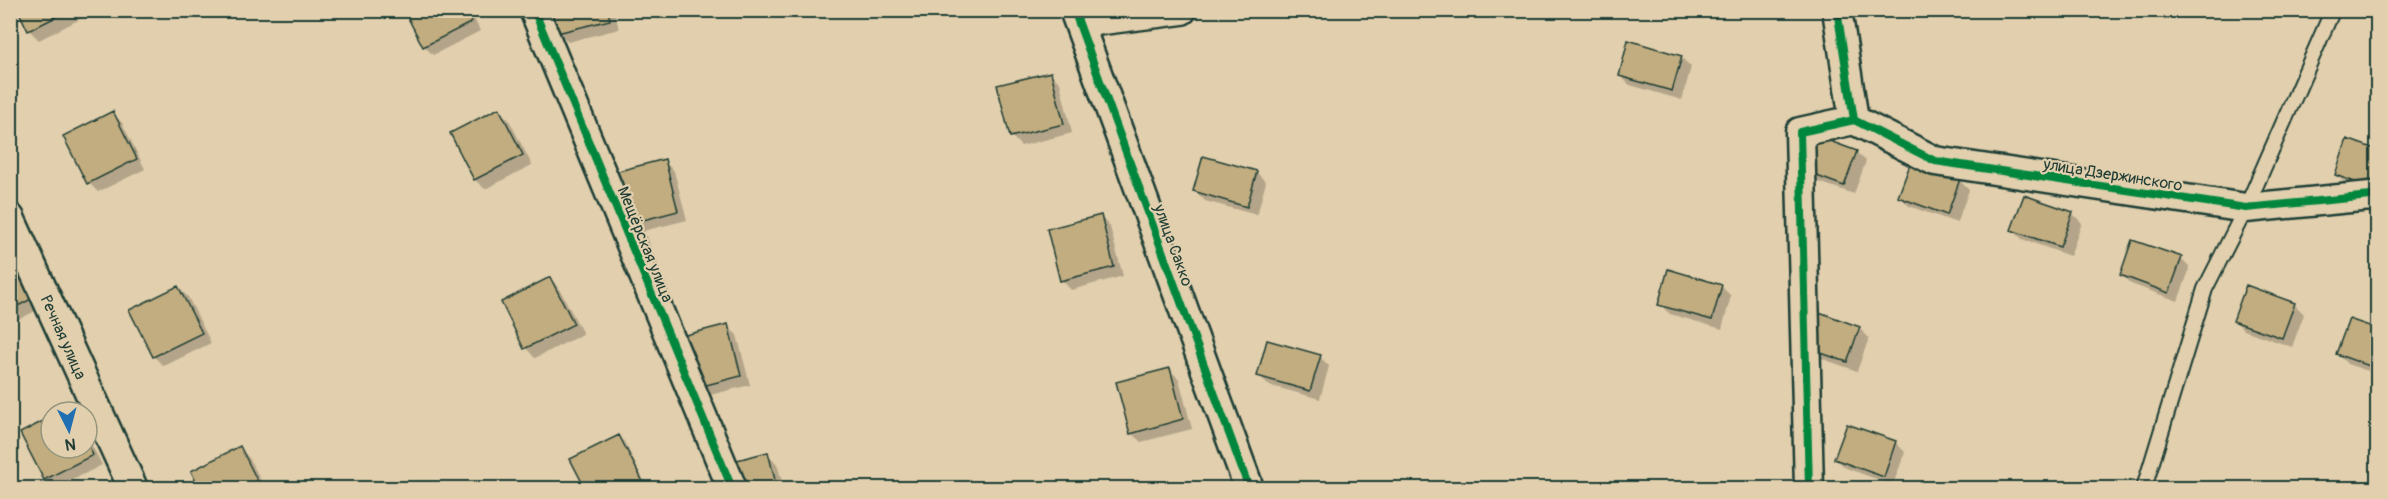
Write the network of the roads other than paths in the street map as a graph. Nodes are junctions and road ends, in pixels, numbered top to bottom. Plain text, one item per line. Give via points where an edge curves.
1 (534, 10) edge
2 (1182, 10) edge
3 (1838, 10) edge
4 (2330, 10) edge
5 (1077, 17) edge
6 (1854, 120) junction
7 (2378, 199) edge
8 (2246, 208) junction
9 (10, 218) edge
10 (133, 489) edge
11 (732, 489) edge
12 (1249, 489) edge
13 (1809, 489) edge
14 (2144, 489) edge

1 - 11 street, Мещёрская улица
2 - 5 street
3 - 6 street
4 - 8 lane
5 - 12 street, улица Сакко
6 - 8 street, улица Дзержинского via 1935,161
6 - 13 street via 1800,132
7 - 8 street, улица Дзержинского via 2372,196
8 - 14 lane via 2205,289
9 - 10 street, Речная улица

